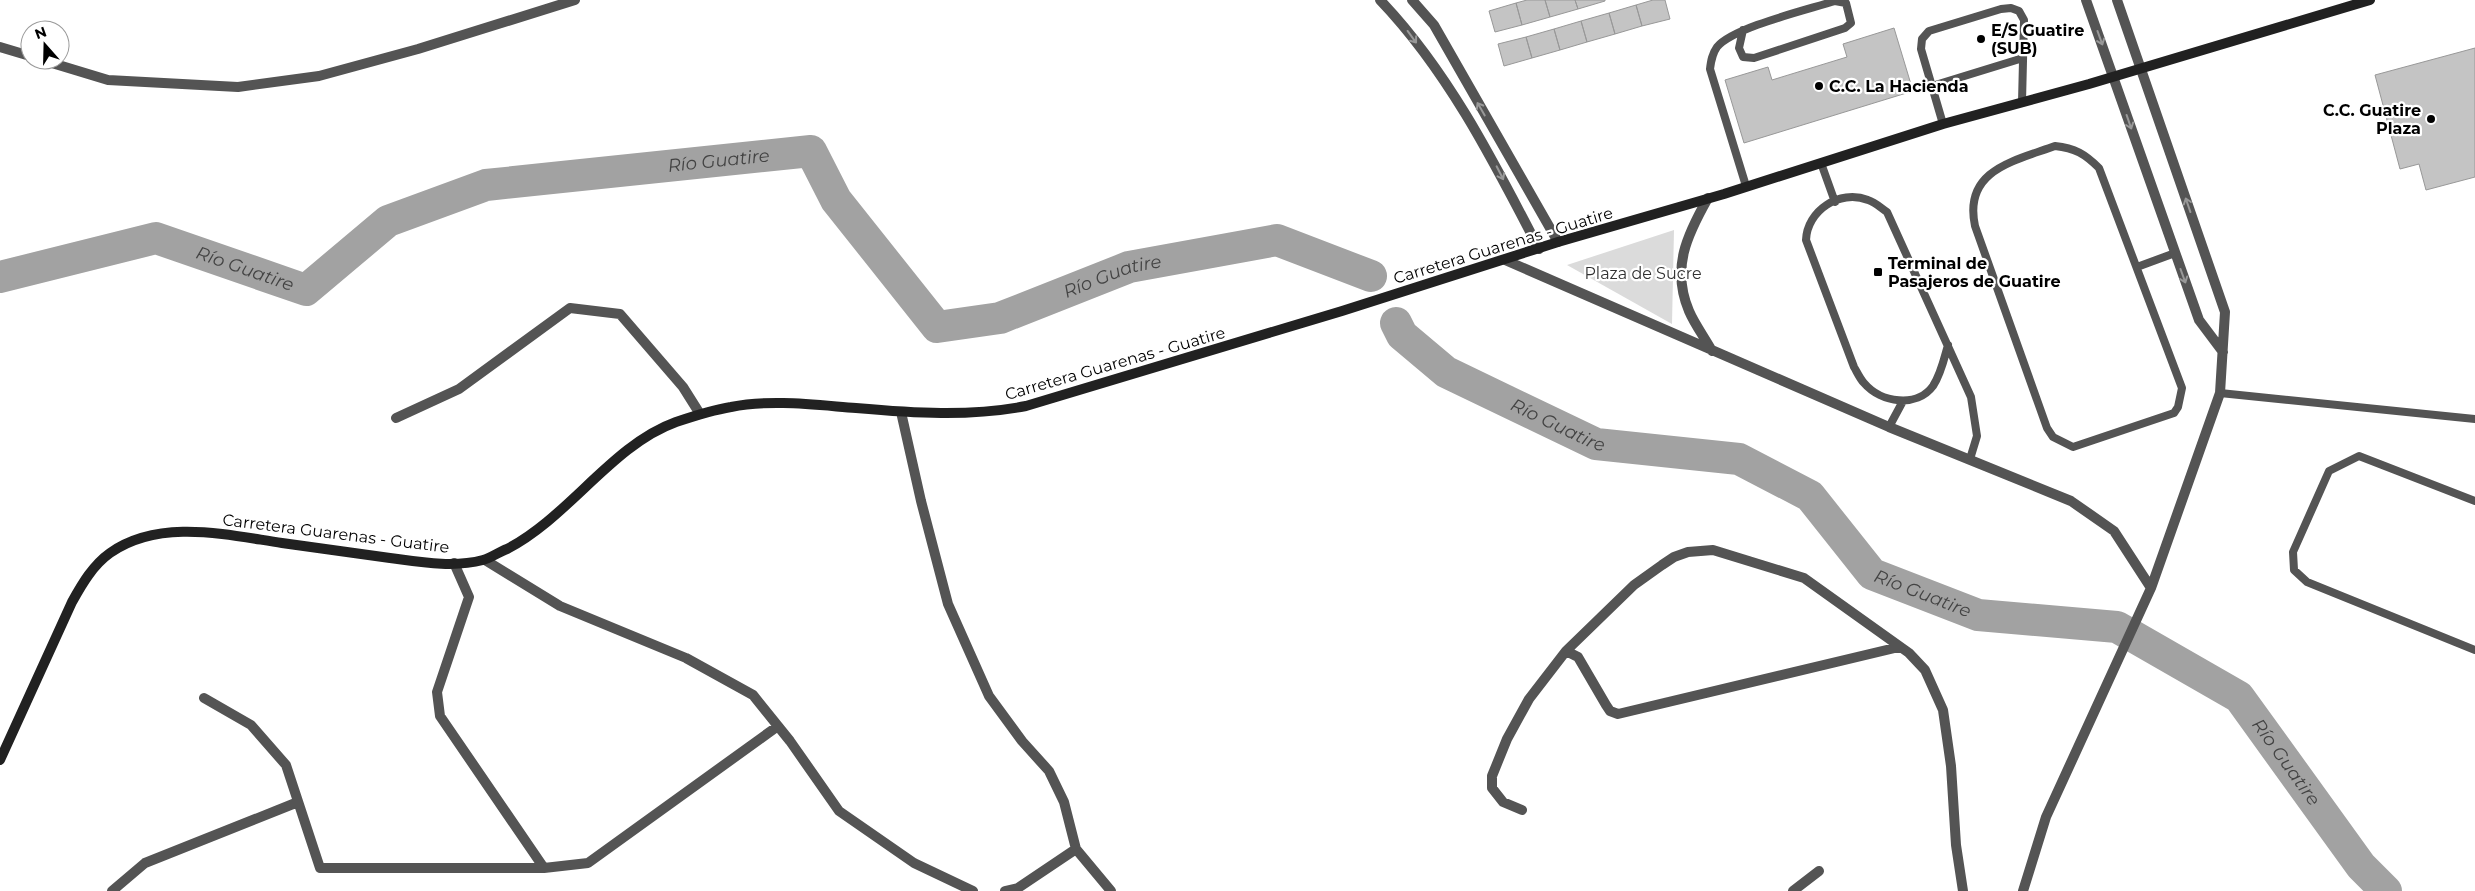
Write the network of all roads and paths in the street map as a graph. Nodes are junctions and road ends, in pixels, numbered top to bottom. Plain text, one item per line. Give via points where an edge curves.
1 (575, 0) edge
2 (1380, 0) edge
3 (2086, 0) edge
4 (2117, 0) edge
5 (2370, 0) edge
6 (1415, 1) edge
7 (2011, 4) edge
8 (1743, 30) junction
9 (0, 47) edge
10 (20, 53) edge
11 (2023, 58) junction
12 (70, 68) edge
13 (2142, 68) junction
14 (2113, 76) junction
15 (1932, 86) junction
16 (2022, 102) junction
17 (1943, 124) junction
18 (1821, 162) junction
19 (1746, 186) junction
20 (1708, 198) junction
21 (1835, 202) junction
22 (1558, 242) junction
23 (1539, 248) junction
24 (2175, 253) junction
25 (1505, 260) junction
26 (2137, 267) junction
27 (1948, 346) junction
28 (1712, 351) junction
29 (2223, 352) junction
30 (2220, 393) junction
31 (1902, 400) junction
32 (901, 412) junction
33 (700, 414) junction
34 (396, 418) dead end
35 (2475, 419) edge
36 (1889, 427) junction
37 (1970, 459) junction
38 (2475, 501) edge
39 (484, 560) junction
40 (454, 563) junction
41 (2151, 588) junction
42 (1899, 647) junction
43 (1566, 650) junction
44 (2475, 650) edge
45 (204, 698) dead end
46 (778, 726) junction
47 (0, 760) edge
48 (298, 802) junction
49 (1522, 810) dead end
50 (1076, 849) junction
51 (544, 868) junction
52 (1819, 871) dead end
53 (112, 891) edge
54 (973, 891) edge
55 (1005, 891) edge
56 (1111, 891) edge
57 (1793, 891) edge
58 (1963, 891) edge
59 (2023, 891) edge

1 - 12 street via 319,76 238,87 108,80
2 -> 23 street via 1397,17 1436,70 1490,154
3 -> 14 street
4 - 13 street
5 - 13 main road, Carretera Guarenas - Guatire
22 -> 6 street via 1434,25
7 - 11 lane via 2024,20
7 - 15 lane via 1929,31 1922,39 1921,49
8 - 8 lane via 1835,1 1846,3 1851,18 1851,23 1845,28 1754,58 1743,57 1739,48
8 - 19 lane via 1718,46 1710,69
9 - 10 street
11 - 15 lane
11 - 16 lane
13 - 14 main road, Carretera Guarenas - Guatire
29 -> 13 street via 2225,312
14 - 16 main road, Carretera Guarenas - Guatire
14 -> 24 street
15 - 17 lane
16 - 17 main road, Carretera Guarenas - Guatire
17 - 18 main road, Carretera Guarenas - Guatire
18 - 19 main road, Carretera Guarenas - Guatire
18 - 21 lane
19 - 20 main road, Carretera Guarenas - Guatire
20 - 22 main road, Carretera Guarenas - Guatire
20 - 28 street via 1685,242 1682,266 1683,290 1689,311
21 - 27 lane via 1850,198 1868,200 1888,212
21 - 31 lane via 1818,209 1812,216 1806,228 1806,240 1854,367 1865,385 1885,397
22 - 23 main road, Carretera Guarenas - Guatire
23 - 25 main road, Carretera Guarenas - Guatire
24 - 26 lane
24 -> 29 street via 2199,320
25 - 28 street
25 - 32 main road, Carretera Guarenas - Guatire via 1026,406 984,412
26 - 26 lane via 2098,168 2086,155 2072,148 2055,146 2000,167 1983,180 1976,192 1972,210 1975,226 2047,428 2053,437 2073,447 2174,413 2178,407 2182,388
27 - 31 lane via 1932,387 1916,400
27 - 37 lane via 1971,397 1976,420 1977,441
28 - 36 street
29 - 30 street
30 - 35 lane
30 - 41 street
31 - 36 lane
32 - 33 main road, Carretera Guarenas - Guatire via 764,404 733,406
32 - 50 street via 948,604 988,696 1049,771 1064,802
33 - 34 street via 683,387 620,314 570,308 459,389
33 - 39 main road, Carretera Guarenas - Guatire via 651,434 628,450 530,536
36 - 37 street
37 - 41 street via 2071,501 2094,515 2114,531
38 - 44 lane via 2359,456 2329,471 2293,552 2294,570 2307,582
39 - 40 main road, Carretera Guarenas - Guatire
39 - 46 street via 560,606 686,658 753,695
40 - 47 main road, Carretera Guarenas - Guatire via 416,562 206,532 151,535 128,543 109,554 86,578
40 - 51 street via 469,597 437,692 440,716
41 - 59 street via 2046,817
42 - 43 street via 1618,714 1610,711 1578,656
42 - 43 street via 1804,578 1714,550 1674,556 1634,585
42 - 58 street via 1925,670 1943,710
43 - 49 street via 1529,698 1492,776 1492,788 1504,802
45 - 48 street via 251,725 286,765
46 - 51 street via 588,864
46 - 54 street via 839,811 914,864
48 - 51 street via 320,868
48 - 53 street via 145,863
50 - 55 street via 1018,888
50 - 56 street
52 - 57 street

